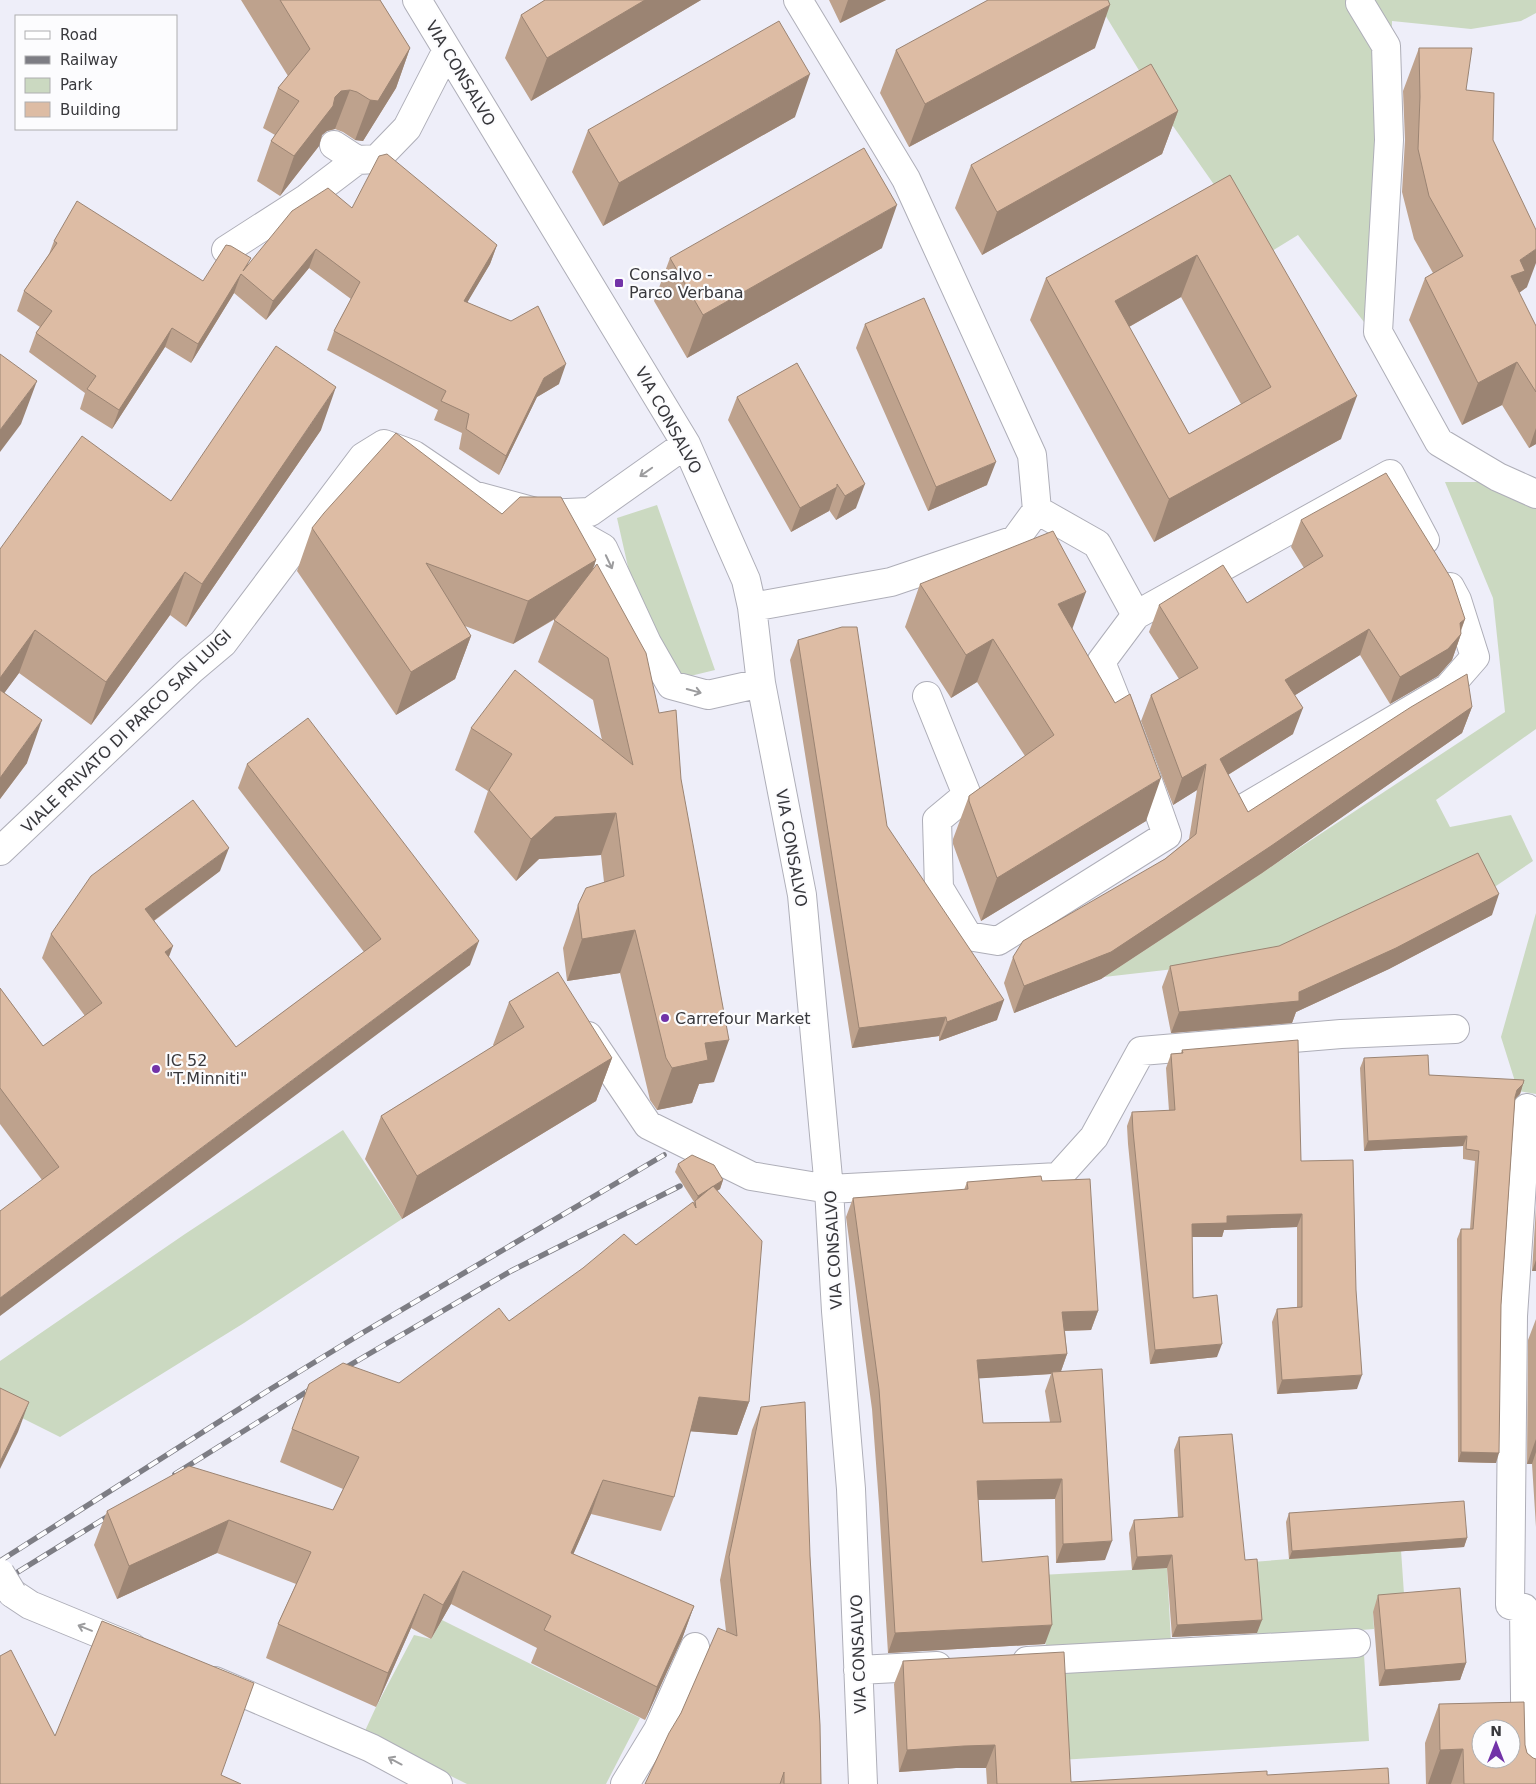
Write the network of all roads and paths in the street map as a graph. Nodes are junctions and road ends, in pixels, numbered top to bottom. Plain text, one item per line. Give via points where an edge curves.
1 (417, 0) edge
2 (798, 0) edge
3 (1360, 3) dead end
4 (447, 50) junction
5 (334, 145) edge
6 (357, 160) junction
7 (226, 250) edge
8 (686, 444) junction
9 (1536, 494) edge
10 (1037, 510) junction
11 (543, 514) junction
12 (752, 607) junction
13 (1136, 615) junction
14 (761, 683) junction
15 (927, 696) dead end
16 (1244, 808) edge
17 (0, 851) edge
18 (577, 1020) edge
19 (1455, 1029) dead end
20 (1527, 1108) dead end
21 (829, 1189) junction
22 (6, 1583) edge
23 (1356, 1643) dead end
24 (695, 1647) dead end
25 (157, 1657) edge
26 (998, 1663) edge
27 (958, 1665) edge
28 (858, 1670) junction
29 (194, 1672) edge
30 (438, 1784) edge
31 (625, 1784) edge
32 (863, 1784) edge
33 (1526, 1784) edge

1 - 4 street, VIA CONSALVO
2 - 10 street via 906,179 1032,455
3 - 9 street via 1386,46 1389,140 1378,332 1440,442 1498,477
4 - 6 street via 407,128 377,159
4 - 8 street, VIA CONSALVO
5 - 6 street
6 - 7 street via 308,198
8 -> 11 street via 590,512
8 - 12 street, VIA CONSALVO via 746,580
10 - 12 street via 1015,540 892,582
10 - 13 street via 1097,544
11 -> 14 street via 603,548 647,643 671,685 708,695
11 - 17 street, VIALE PRIVATO DI PARCO SAN LUIGI via 473,495 414,455 384,444 363,457 223,643
12 - 14 street, VIA CONSALVO
13 - 15 street via 1101,662 1167,834 998,941 968,936 939,888 937,820 967,795
13 - 16 street via 1390,474 1458,600 1475,656 1448,688
14 - 21 street, VIA CONSALVO via 802,895
18 - 21 street via 648,1125 751,1176
19 - 21 street via 1341,1034 1141,1051 1094,1138 1058,1177
20 - 33 street via 1513,1316 1510,1595 1510,1605 1524,1608
21 - 28 street, VIA CONSALVO via 851,1489
25 -> 22 street via 30,1605
23 - 26 street
24 - 31 street via 658,1730
27 - 28 street
28 - 32 street, VIA CONSALVO
30 -> 29 street via 371,1748

